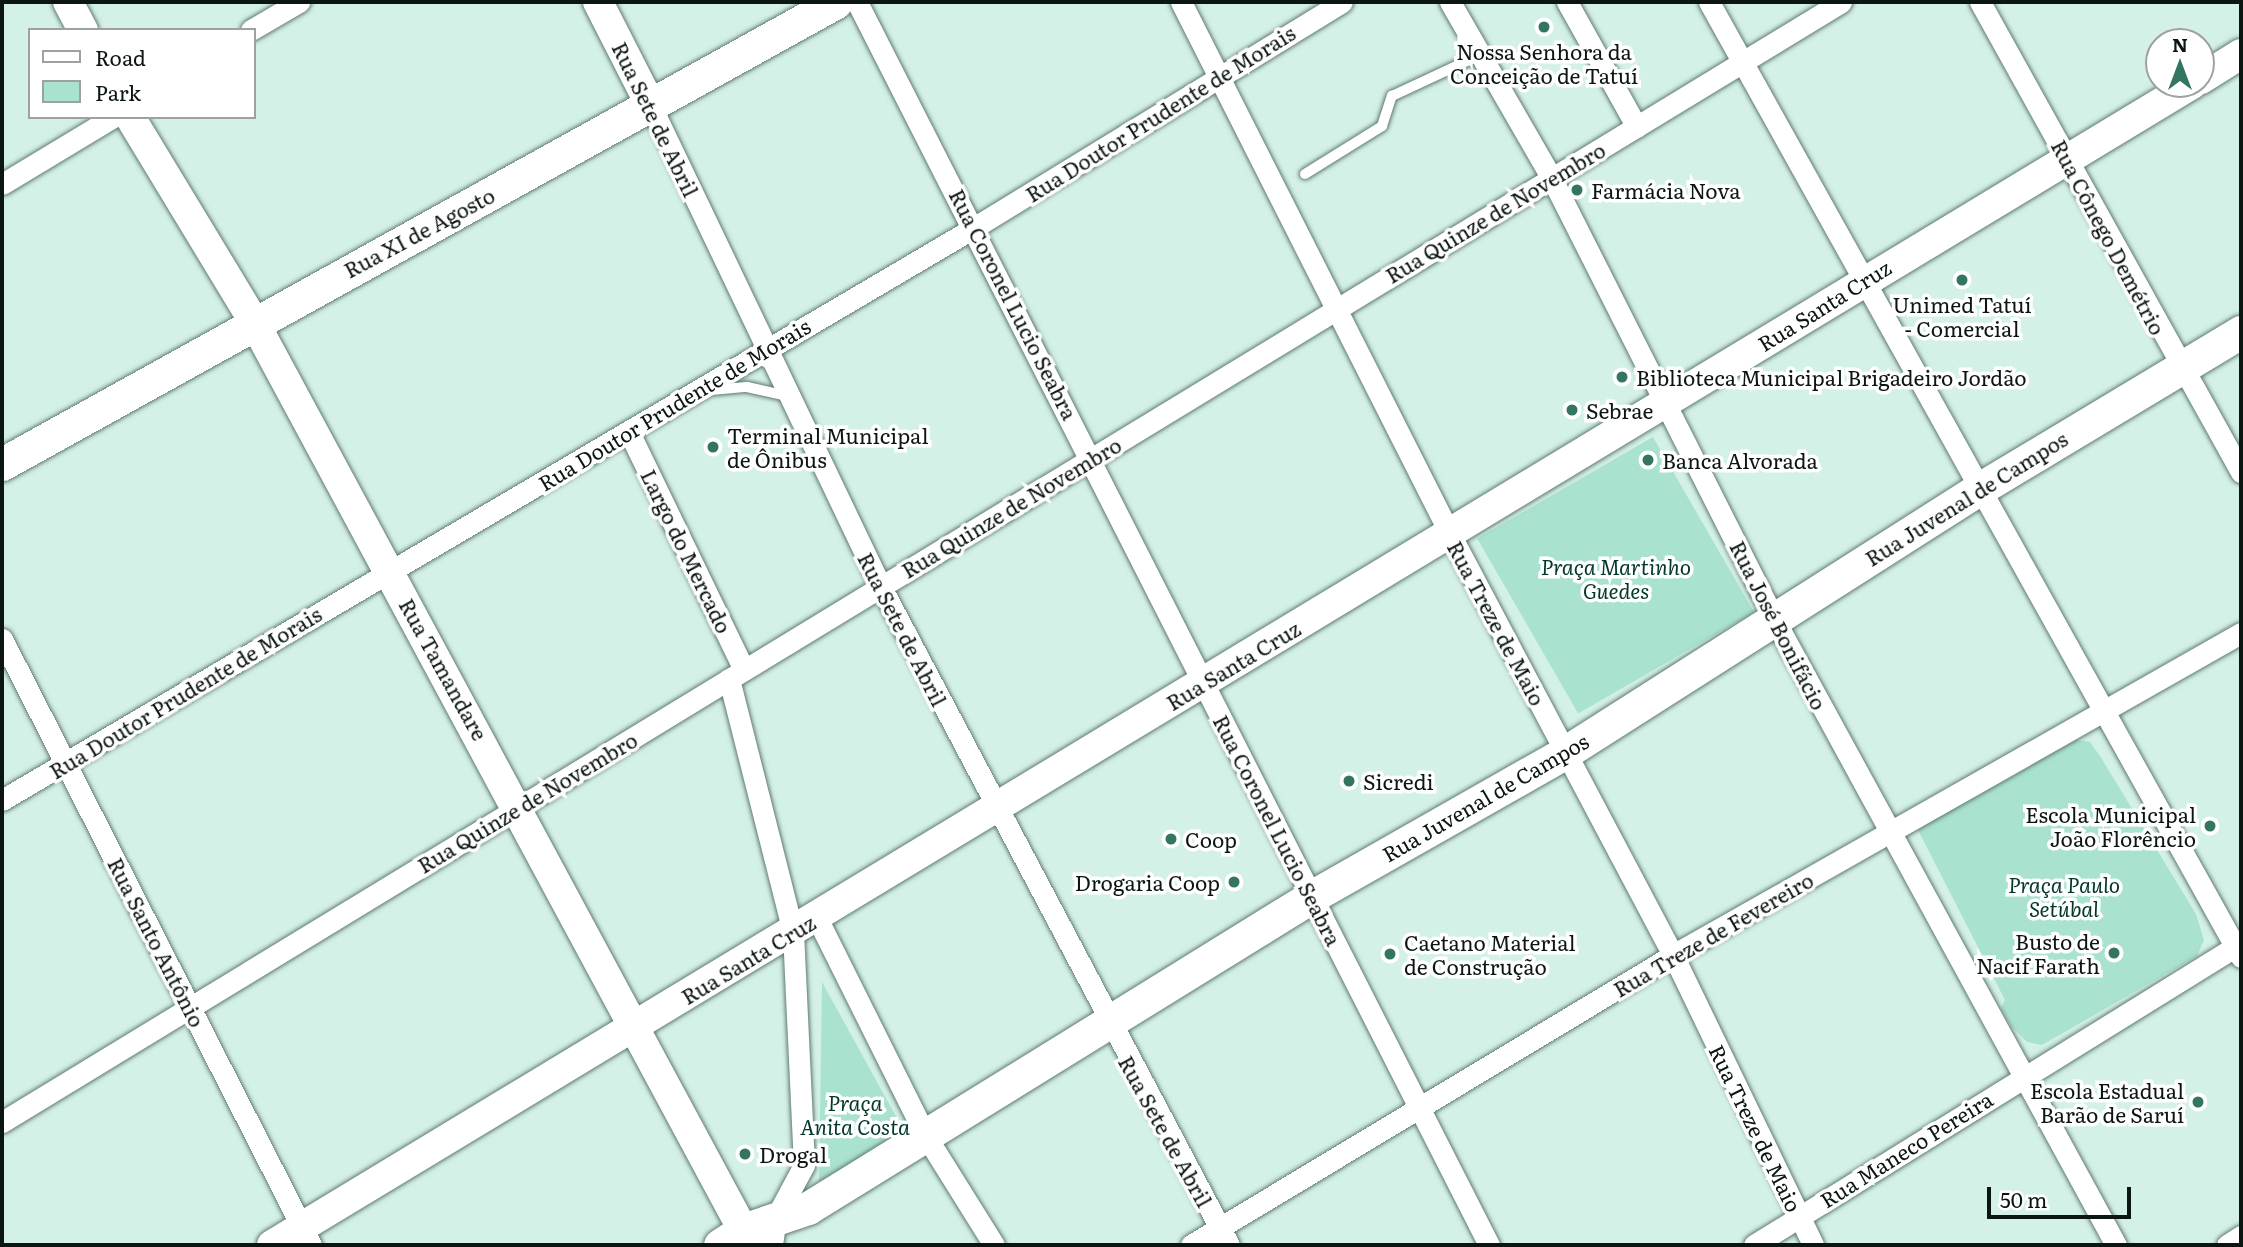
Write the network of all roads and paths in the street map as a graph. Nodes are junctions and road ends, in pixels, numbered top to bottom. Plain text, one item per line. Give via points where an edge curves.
1 (68, 2) edge
2 (299, 2) edge
3 (598, 2) edge
4 (836, 2) edge
5 (857, 2) edge
6 (1181, 2) edge
7 (1342, 2) edge
8 (1450, 2) edge
9 (1567, 2) edge
10 (1581, 2) edge
11 (1709, 2) edge
12 (1841, 2) edge
13 (1980, 2) edge
14 (82, 28) edge
15 (254, 28) edge
16 (2241, 54) edge
17 (1480, 55) junction
18 (1740, 63) junction
19 (2215, 70) edge
20 (1219, 76) junction
21 (2169, 98) edge
22 (652, 107) junction
23 (110, 119) edge
24 (131, 119) edge
25 (1643, 123) junction
26 (2068, 160) junction
27 (1305, 174) dead end
28 (1552, 179) junction
29 (2, 184) edge
30 (975, 227) junction
31 (1863, 279) junction
32 (1337, 307) junction
33 (253, 320) junction
34 (2241, 332) edge
35 (766, 349) junction
36 (2179, 369) junction
37 (691, 394) junction
38 (789, 396) junction
39 (1668, 404) junction
40 (629, 432) junction
41 (1091, 458) junction
42 (2, 464) edge
43 (2241, 472) edge
44 (1976, 491) junction
45 (1450, 534) junction
46 (390, 571) junction
47 (881, 587) junction
48 (1773, 617) junction
49 (2241, 633) edge
50 (2, 639) edge
51 (737, 674) junction
52 (1204, 682) junction
53 (2103, 716) junction
54 (1566, 752) junction
55 (64, 763) junction
56 (2, 800) edge
57 (520, 806) junction
58 (997, 811) junction
59 (1890, 834) junction
60 (1311, 897) junction
61 (805, 925) junction
62 (2239, 949) edge
63 (1673, 955) junction
64 (191, 1007) junction
65 (1106, 1023) junction
66 (633, 1028) junction
67 (2023, 1075) junction
68 (1420, 1107) junction
69 (2, 1122) edge
70 (924, 1133) junction
71 (1799, 1217) junction
72 (307, 1236) edge
73 (751, 1236) edge
74 (2241, 1236) edge
75 (1225, 1237) edge
76 (272, 1245) edge
77 (994, 1245) edge
78 (1191, 1245) edge
79 (1489, 1245) edge
80 (1754, 1245) edge
81 (1813, 1245) edge
82 (2116, 1245) edge
83 (2227, 1245) edge

1 - 14 main road
2 - 15 street
3 - 22 main road, Rua Sete de Abril
4 - 22 main road, Rua XI de Agosto
5 - 30 street, Rua Coronel Lucio Seabra
6 - 20 street, Rua Treze de Maio
7 - 20 street, Rua Doutor Prudente de Morais
8 - 17 street, Rua José Bonifácio
9 - 25 street
10 - 25 street
11 - 18 street
12 - 18 street, Rua Quinze de Novembro
13 - 26 street, Rua Cônego Demétrio
16 - 19 main road
17 - 27 lane via 1392,96 1382,126
17 - 28 street, Rua José Bonifácio
18 - 25 street, Rua Quinze de Novembro
18 - 31 street
20 - 30 street, Rua Doutor Prudente de Morais
20 - 32 street, Rua Treze de Maio
21 - 26 main road, Rua Santa Cruz
22 - 33 main road, Rua XI de Agosto
22 - 35 street, Rua Sete de Abril
23 - 29 street
24 - 33 main road, Rua Tamandare
25 - 28 street, Rua Quinze de Novembro
26 - 31 main road, Rua Santa Cruz
26 - 36 street, Rua Cônego Demétrio
28 - 32 street, Rua Quinze de Novembro
28 - 39 street, Rua José Bonifácio
30 - 35 street, Rua Doutor Prudente de Morais
30 - 41 street, Rua Coronel Lucio Seabra
31 - 39 main road, Rua Santa Cruz
31 - 44 street
32 - 41 street, Rua Quinze de Novembro
32 - 45 street, Rua Treze de Maio
33 - 42 main road, Rua XI de Agosto
33 - 46 main road, Rua Tamandare
34 - 36 main road, Rua Juvenal de Campos
35 - 37 street, Rua Doutor Prudente de Morais
35 - 38 street, Rua Sete de Abril
36 - 43 street, Rua Cônego Demétrio
36 - 44 main road, Rua Juvenal de Campos
37 - 38 lane via 747,387
37 - 40 street, Rua Doutor Prudente de Morais
38 - 47 street, Rua Sete de Abril
39 - 45 main road, Rua Santa Cruz
39 - 48 street, Rua José Bonifácio
40 - 46 street, Rua Doutor Prudente de Morais
40 - 51 street, Largo do Mercado
41 - 47 street, Rua Quinze de Novembro
41 - 52 street, Rua Coronel Lucio Seabra
44 - 48 main road, Rua Juvenal de Campos
44 - 53 street
45 - 52 main road, Rua Santa Cruz
45 - 54 street, Rua Treze de Maio
46 - 55 street, Rua Doutor Prudente de Morais
46 - 57 main road, Rua Tamandare
47 - 51 street, Rua Quinze de Novembro
47 - 58 street, Rua Sete de Abril
48 - 54 main road, Rua Juvenal de Campos
48 - 59 street, Rua José Bonifácio
49 - 53 street, Rua Treze de Fevereiro
50 - 55 street, Rua Santo Antônio
51 - 57 street, Rua Quinze de Novembro
51 - 61 street, Largo do Mercado
52 - 58 main road, Rua Santa Cruz
52 - 60 street, Rua Coronel Lucio Seabra
53 - 59 street, Rua Treze de Fevereiro
53 - 62 street
54 - 60 main road, Rua Juvenal de Campos
54 - 63 street, Rua Treze de Maio
55 - 56 street, Rua Doutor Prudente de Morais
55 - 64 street, Rua Santo Antônio
57 - 64 street, Rua Quinze de Novembro
57 - 66 main road, Rua Tamandare
58 - 61 main road, Rua Santa Cruz
58 - 65 street, Rua Sete de Abril
59 - 63 street, Rua Treze de Fevereiro
59 - 67 street, Rua José Bonifácio
60 - 65 main road, Rua Juvenal de Campos
60 - 68 street, Rua Coronel Lucio Seabra
61 - 66 main road, Rua Santa Cruz
61 - 70 street
61 - 73 street via 804,1166 794,1194
62 - 67 street
63 - 68 street, Rua Treze de Fevereiro
63 - 71 street, Rua Treze de Maio
64 - 69 street, Rua Quinze de Novembro
64 - 72 street, Rua Santo Antônio
65 - 70 main road, Rua Juvenal de Campos
65 - 75 street, Rua Sete de Abril
66 - 72 main road, Rua Santa Cruz
66 - 73 main road, Rua Tamandare
67 - 71 street, Rua Maneco Pereira
67 - 82 street, Rua José Bonifácio
68 - 75 street, Rua Treze de Fevereiro
68 - 79 street, Rua Coronel Lucio Seabra
70 - 73 main road, Rua Juvenal de Campos via 808,1208
70 - 77 street
71 - 80 street, Rua Maneco Pereira
71 - 81 street, Rua Treze de Maio
72 - 76 main road, Rua Santa Cruz
74 - 83 street
75 - 78 street, Rua Treze de Fevereiro

